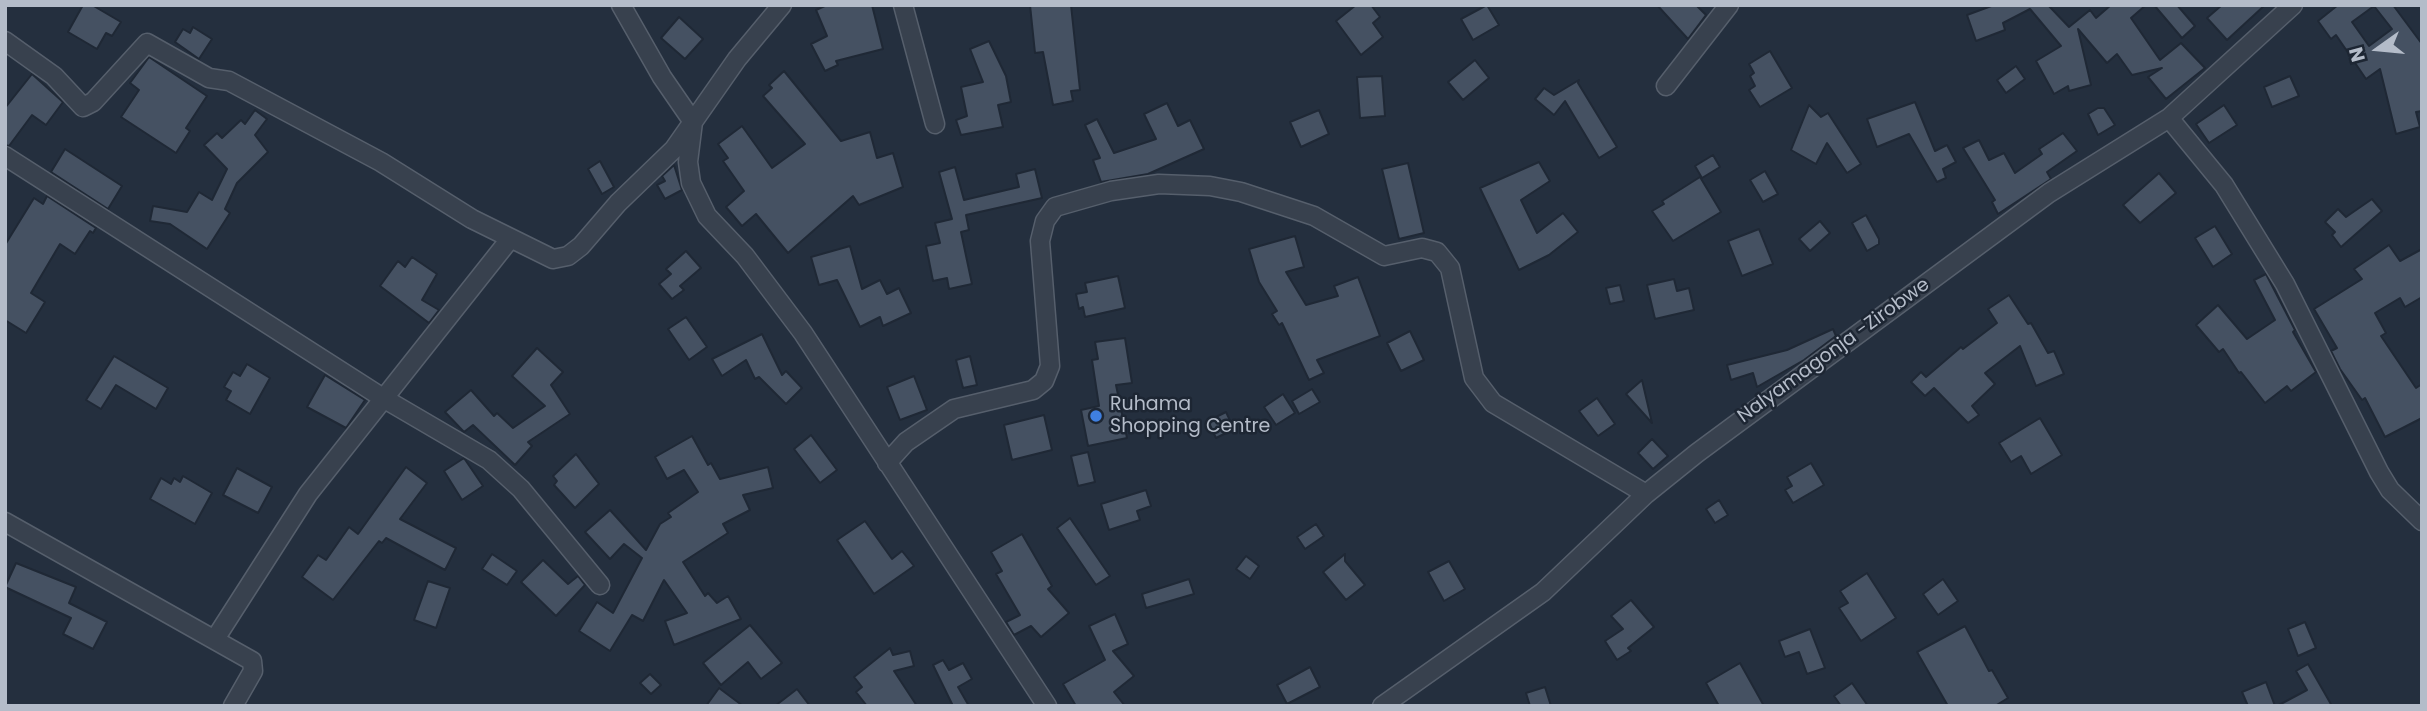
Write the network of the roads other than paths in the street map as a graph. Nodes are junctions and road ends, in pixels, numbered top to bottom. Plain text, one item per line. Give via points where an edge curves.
1 (621, 5) edge
2 (782, 5) edge
3 (903, 5) edge
4 (1729, 5) edge
5 (2292, 5) edge
6 (5, 41) edge
7 (1666, 86) dead end
8 (2169, 118) junction
9 (693, 122) junction
10 (935, 124) dead end
11 (5, 156) edge
12 (510, 239) junction
13 (383, 398) junction
14 (887, 463) junction
15 (1646, 494) junction
16 (2422, 521) edge
17 (5, 522) edge
18 (600, 585) dead end
19 (215, 639) junction
20 (233, 706) edge
21 (1047, 706) edge
22 (1382, 706) edge

1 - 9 street
2 - 9 street
3 - 10 street
4 - 7 street
5 - 8 street, Nalyamagonja -Zirobwe
6 - 12 street via 54,76 83,107 93,102 147,43 209,78 229,80 382,162
8 - 15 street, Nalyamagonja -Zirobwe via 2049,193
8 - 16 street via 2224,185 2285,284 2384,481
9 - 12 street via 674,149 568,256 553,259
9 - 14 street via 688,162 691,183 707,216 745,256 803,333
11 - 13 street
12 - 13 street
13 - 18 street via 489,460 521,489
13 - 19 street via 308,494
14 - 15 street via 906,443 954,409 1033,390 1044,381 1050,366 1040,241 1045,220 1055,207 1111,191 1159,184 1210,186 1314,216 1384,256 1422,248 1437,252 1450,268 1474,378 1493,403
14 - 21 street
15 - 22 street, Nalyamagonja -Zirobwe via 1543,592
17 - 19 street
19 - 20 street via 254,667

